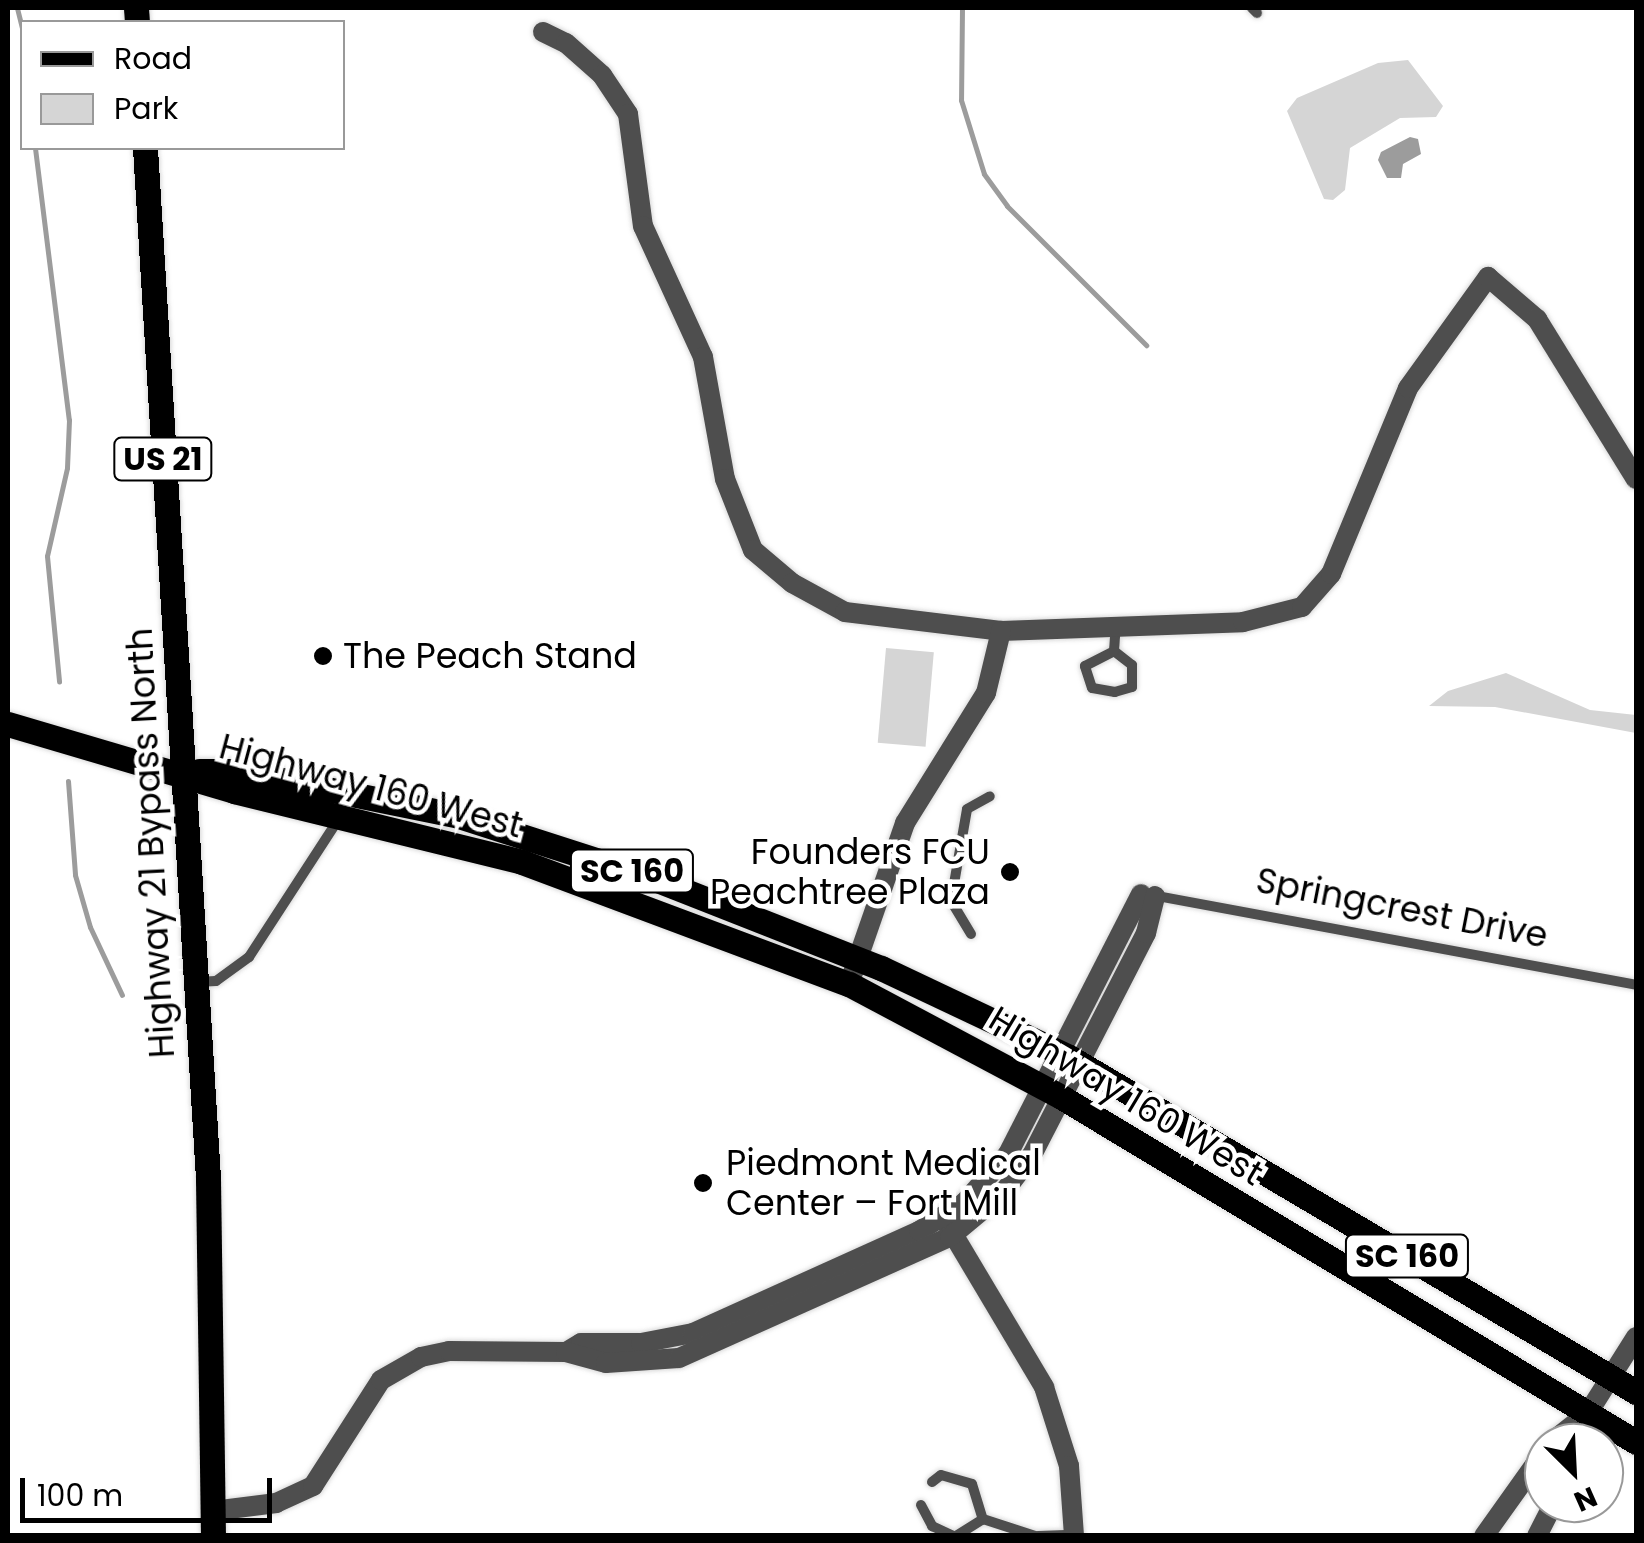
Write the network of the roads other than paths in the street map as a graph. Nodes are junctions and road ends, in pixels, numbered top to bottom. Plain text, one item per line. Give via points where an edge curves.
1 (542, 32) dead end
2 (145, 150) edge
3 (1636, 480) edge
4 (1116, 624) junction
5 (1001, 630) junction
6 (1114, 651) junction
7 (8, 724) edge
8 (182, 771) junction
9 (990, 796) dead end
10 (341, 816) junction
11 (1148, 895) joint
12 (970, 934) dead end
13 (860, 960) junction
14 (193, 982) junction
15 (849, 984) junction
16 (1636, 984) edge
17 (1060, 1076) junction
18 (949, 1226) junction
19 (868, 1254) junction
20 (788, 1312) junction
21 (730, 1327) junction
22 (693, 1332) junction
23 (1636, 1337) edge
24 (566, 1352) junction
25 (627, 1363) junction
26 (1610, 1376) junction
27 (1636, 1392) edge
28 (1588, 1413) junction
29 (1575, 1423) edge
30 (1588, 1423) edge
31 (1636, 1442) edge
32 (1524, 1480) edge
33 (932, 1482) dead end
34 (921, 1505) dead end
35 (982, 1519) junction
36 (213, 1523) edge
37 (1074, 1535) edge
38 (954, 1536) edge
39 (1037, 1536) edge
40 (1484, 1536) edge

1 - 5 street via 566,43 602,76 628,114 643,226 702,357 724,478 752,550 792,584 844,612
2 - 8 main road, Highway 21 Bypass North / US 21
3 - 4 street via 1537,319 1488,277 1408,388 1320,593 1302,607 1243,622
4 - 5 street
4 - 6 lane
5 - 13 street via 986,694 905,823
6 - 6 lane via 1086,666 1092,688 1132,687 1132,665
7 - 8 main road, SC 160
8 - 10 main road, Highway 160 West / SC 160
8 - 13 main road, Highway 160 West / SC 160 via 238,771 459,816 652,878
8 - 14 main road, Highway 21 Bypass North / US 21
9 - 12 lane via 967,809 952,900
10 - 14 lane via 249,957 216,982
10 - 15 main road, Highway 160 West / SC 160 via 522,862
11 - 16 lane, Springcrest Drive
11 - 17 street, Springcrest Drive
13 - 15 street
13 - 17 main road, Highway 160 West / SC 160
14 - 36 main road, Highway 21 Bypass North / US 21 via 208,1179
15 - 17 main road, Highway 160 West / SC 160
17 - 18 street, Springcrest Drive via 993,1175
17 - 26 main road, Highway 160 West / SC 160
17 - 28 main road, Highway 160 West / SC 160
18 - 19 street
18 - 20 street
18 - 37 street via 1018,1332 1055,1414 1071,1479
19 - 20 lane via 801,1293
19 - 21 street
20 - 21 street
21 - 22 street
21 - 25 street via 679,1358
22 - 24 street via 641,1343 581,1343
22 - 25 lane via 672,1348 635,1354
23 - 26 street
24 - 25 street
24 - 36 street via 449,1351 402,1364 381,1380 345,1428 313,1486
26 - 27 main road, Highway 160 West / SC 160
26 - 28 street
28 - 29 street
28 - 30 street
28 - 31 main road, Highway 160 West / SC 160
32 - 40 street
33 - 35 lane via 954,1476 972,1484
34 - 38 lane via 932,1526
35 - 38 lane
35 - 39 lane
37 - 39 lane

